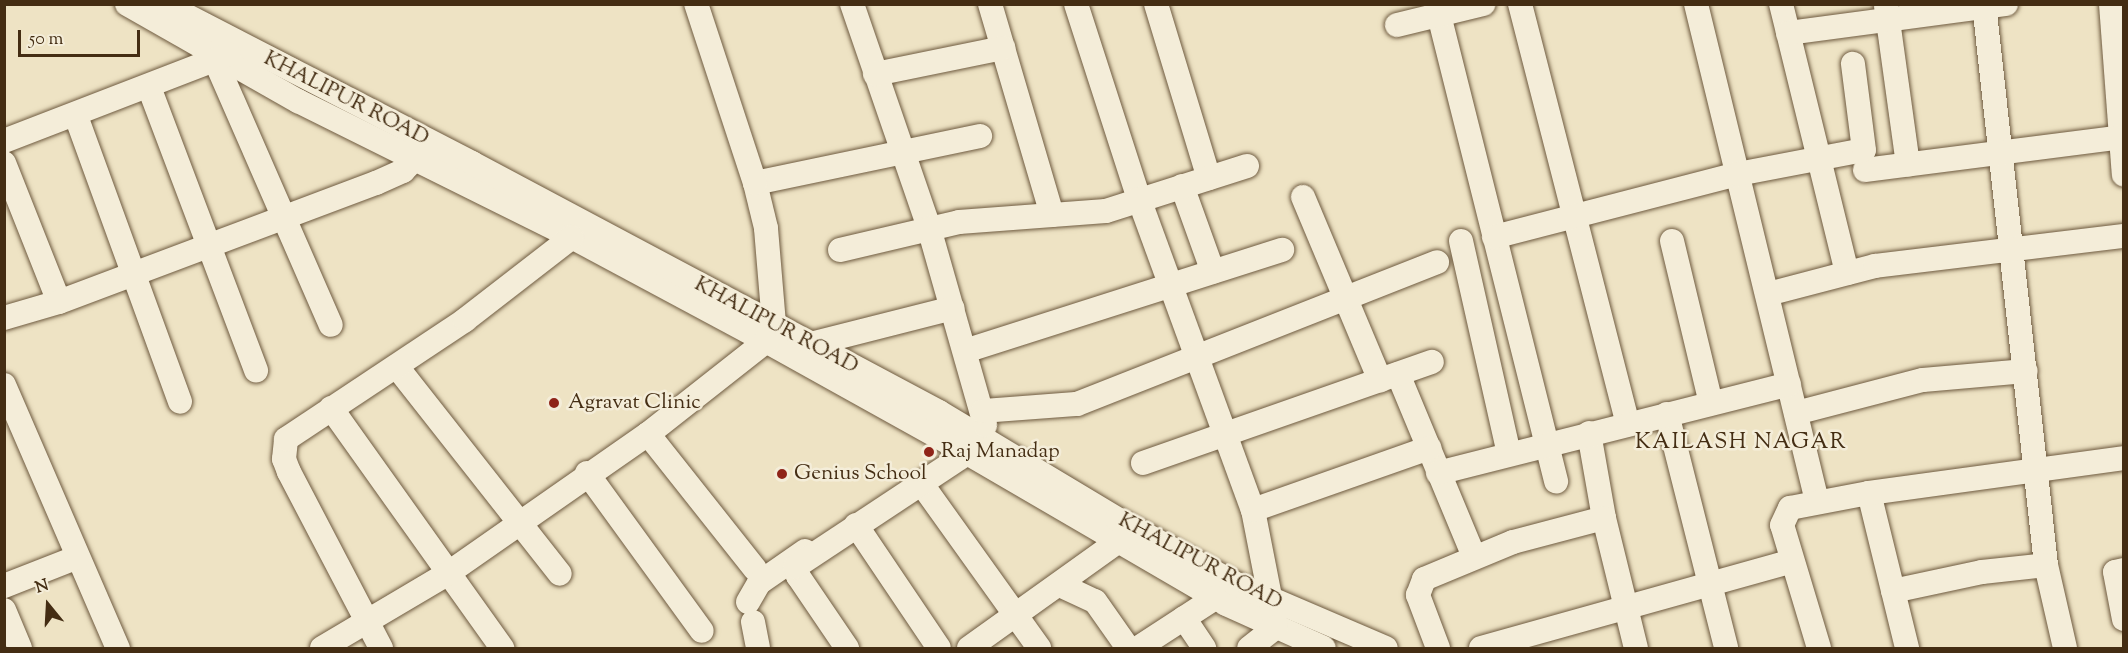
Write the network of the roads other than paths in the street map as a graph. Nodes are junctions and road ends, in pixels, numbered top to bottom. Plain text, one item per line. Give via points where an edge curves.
1 (128, 4) edge
2 (164, 4) edge
3 (696, 4) edge
4 (852, 4) edge
5 (990, 4) edge
6 (1076, 4) edge
7 (1156, 4) edge
8 (1483, 4) edge
9 (1520, 4) edge
10 (1696, 4) edge
11 (1780, 4) edge
12 (2110, 4) edge
13 (1992, 5) edge
14 (1887, 12) edge
15 (1439, 15) junction
16 (1397, 25) dead end
17 (1788, 33) junction
18 (1003, 48) junction
19 (227, 54) junction
20 (1853, 64) dead end
21 (876, 74) junction
22 (149, 87) junction
23 (76, 116) junction
24 (980, 136) dead end
25 (2122, 137) edge
26 (4, 141) edge
27 (423, 150) junction
28 (902, 150) junction
29 (2001, 152) junction
30 (1819, 158) junction
31 (4, 163) edge
32 (1908, 164) junction
33 (1247, 166) dead end
34 (1865, 170) dead end
35 (1738, 174) junction
36 (2124, 175) edge
37 (1209, 178) junction
38 (755, 183) junction
39 (1182, 186) junction
40 (1303, 197) dead end
41 (1139, 199) junction
42 (1052, 215) junction
43 (1576, 217) junction
44 (284, 218) junction
45 (929, 228) junction
46 (2124, 236) edge
47 (572, 237) junction
48 (1494, 237) junction
49 (1672, 241) dead end
50 (1461, 242) dead end
51 (209, 246) junction
52 (2012, 248) junction
53 (840, 250) dead end
54 (1282, 250) dead end
55 (1437, 262) dead end
56 (1213, 272) junction
57 (1847, 273) junction
58 (134, 274) junction
59 (1171, 285) junction
60 (1768, 294) junction
61 (1346, 299) junction
62 (59, 302) junction
63 (953, 308) junction
64 (4, 318) edge
65 (330, 325) dead end
66 (770, 333) junction
67 (811, 344) junction
68 (965, 351) junction
69 (1198, 358) junction
70 (1432, 362) dead end
71 (397, 366) junction
72 (256, 370) dead end
73 (2026, 371) junction
74 (1389, 377) junction
75 (1789, 384) junction
76 (4, 385) edge
77 (180, 402) dead end
78 (1711, 403) junction
79 (331, 408) junction
80 (983, 411) junction
81 (1796, 413) junction
82 (1667, 414) junction
83 (1628, 423) junction
84 (1589, 433) junction
85 (648, 434) junction
86 (1227, 434) junction
87 (1546, 443) junction
88 (1429, 448) junction
89 (974, 451) junction
90 (1509, 454) junction
91 (2124, 458) edge
92 (1143, 463) dead end
93 (2037, 470) junction
94 (587, 473) junction
95 (1438, 473) junction
96 (1556, 482) dead end
97 (921, 483) junction
98 (1869, 492) junction
99 (1817, 501) junction
100 (1253, 510) junction
101 (1604, 518) junction
102 (521, 520) junction
103 (856, 525) junction
104 (1126, 536) junction
105 (78, 557) junction
106 (1474, 557) junction
107 (1792, 561) junction
108 (2046, 565) junction
109 (755, 569) dead end
110 (2124, 570) edge
111 (447, 574) junction
112 (560, 574) dead end
113 (1709, 582) junction
114 (1060, 585) junction
115 (4, 586) edge
116 (1893, 591) junction
117 (1215, 598) junction
118 (1273, 601) junction
119 (1628, 606) junction
120 (4, 610) edge
121 (1016, 618) junction
122 (1184, 618) junction
123 (2124, 619) edge
124 (367, 622) junction
125 (1276, 627) junction
126 (702, 631) dead end
127 (21, 648) edge
128 (118, 648) edge
129 (322, 648) edge
130 (381, 648) edge
131 (502, 648) edge
132 (758, 648) edge
133 (847, 648) edge
134 (939, 648) edge
135 (969, 648) edge
136 (1039, 648) edge
137 (1128, 648) edge
138 (1138, 648) edge
139 (1204, 648) edge
140 (1249, 648) edge
141 (1324, 648) edge
142 (1386, 648) edge
143 (1438, 648) edge
144 (1481, 648) edge
145 (1636, 648) edge
146 (1726, 648) edge
147 (1819, 648) edge
148 (1906, 648) edge
149 (2065, 648) edge

1 - 19 street, KHALIPUR ROAD
2 - 19 street, KHALIPUR ROAD
3 - 38 street
4 - 21 street
5 - 18 street
6 - 41 street
7 - 37 street
8 - 15 street
9 - 43 street
10 - 35 street
11 - 17 street
12 - 25 street
13 - 14 street
13 - 29 street
14 - 17 street
14 - 32 street
15 - 16 street
15 - 48 street
17 - 30 street
18 - 21 street
18 - 42 street
19 - 22 street
19 - 27 street, KHALIPUR ROAD
19 - 44 street
20 - 30 street via 1864,150
21 - 28 street
22 - 23 street
22 - 51 street
23 - 26 street
23 - 58 street
24 - 28 street
25 - 29 street
25 - 36 street
27 - 44 street via 403,171
27 - 47 street, KHALIPUR ROAD
27 - 66 street, KHALIPUR ROAD
28 - 38 street
28 - 45 street
29 - 32 street
29 - 52 street
30 - 35 street
30 - 57 street
31 - 62 street
32 - 34 street
33 - 37 street
35 - 43 street
35 - 60 street
37 - 39 street
38 - 66 street via 766,228
39 - 41 street
39 - 56 street
40 - 61 street
41 - 42 street via 1095,213
41 - 59 street
42 - 45 street
43 - 48 street
43 - 83 street
44 - 51 street
44 - 65 street
45 - 53 street
45 - 63 street
46 - 52 street
47 - 66 street, KHALIPUR ROAD
47 - 71 street via 465,320
48 - 87 street
49 - 78 street
50 - 90 street
51 - 58 street
51 - 72 street
52 - 57 street
52 - 73 street
54 - 56 street
55 - 61 street
56 - 59 street
57 - 60 street
58 - 62 street
58 - 77 street
59 - 68 street
59 - 69 street
60 - 75 street
61 - 69 street
61 - 74 street
62 - 64 street
63 - 67 street
63 - 68 street
66 - 67 street, KHALIPUR ROAD
66 - 85 street
66 - 89 street, KHALIPUR ROAD
67 - 89 street, KHALIPUR ROAD
68 - 80 street
69 - 80 street via 1077,404
69 - 86 street
70 - 74 street
71 - 79 street
71 - 102 street
73 - 81 street via 1923,380
73 - 93 street
74 - 86 street
74 - 88 street
75 - 78 street
75 - 81 street
76 - 105 street
78 - 82 street
79 - 111 street
79 - 124 street via 290,434 284,459
80 - 89 street
81 - 99 street
82 - 83 street
82 - 113 street
83 - 84 street
84 - 87 street
84 - 101 street
85 - 94 street
85 - 109 street
86 - 92 street
86 - 100 street
87 - 90 street
87 - 96 street
88 - 95 street
88 - 100 street
89 - 97 street
89 - 104 street, KHALIPUR ROAD
89 - 132 street via 759,583 751,612
90 - 95 street
91 - 93 street
93 - 98 street
93 - 108 street
94 - 102 street
94 - 126 street
95 - 106 street
97 - 103 street
97 - 121 street
98 - 99 street
98 - 116 street
99 - 107 street via 1790,508 1784,514 1782,525
100 - 118 street
101 - 106 street via 1512,542
101 - 119 street
102 - 111 street
102 - 112 street
103 - 133 street via 795,567
103 - 134 street
104 - 114 street
104 - 117 street, KHALIPUR ROAD
104 - 118 street, KHALIPUR ROAD
105 - 115 street
105 - 128 street
106 - 143 street via 1420,584 1418,595
107 - 113 street
107 - 147 street
108 - 116 street via 1982,572
108 - 149 street
110 - 123 street via 2115,572
111 - 124 street
111 - 131 street
113 - 119 street
113 - 146 street
114 - 121 street
114 - 137 street via 1095,602
116 - 148 street
117 - 122 street
117 - 125 street, KHALIPUR ROAD
118 - 125 street
118 - 142 street, KHALIPUR ROAD
119 - 144 street
119 - 145 street
120 - 127 street
121 - 135 street
121 - 136 street
122 - 138 street
122 - 139 street
124 - 129 street
124 - 130 street
125 - 140 street
125 - 141 street, KHALIPUR ROAD

